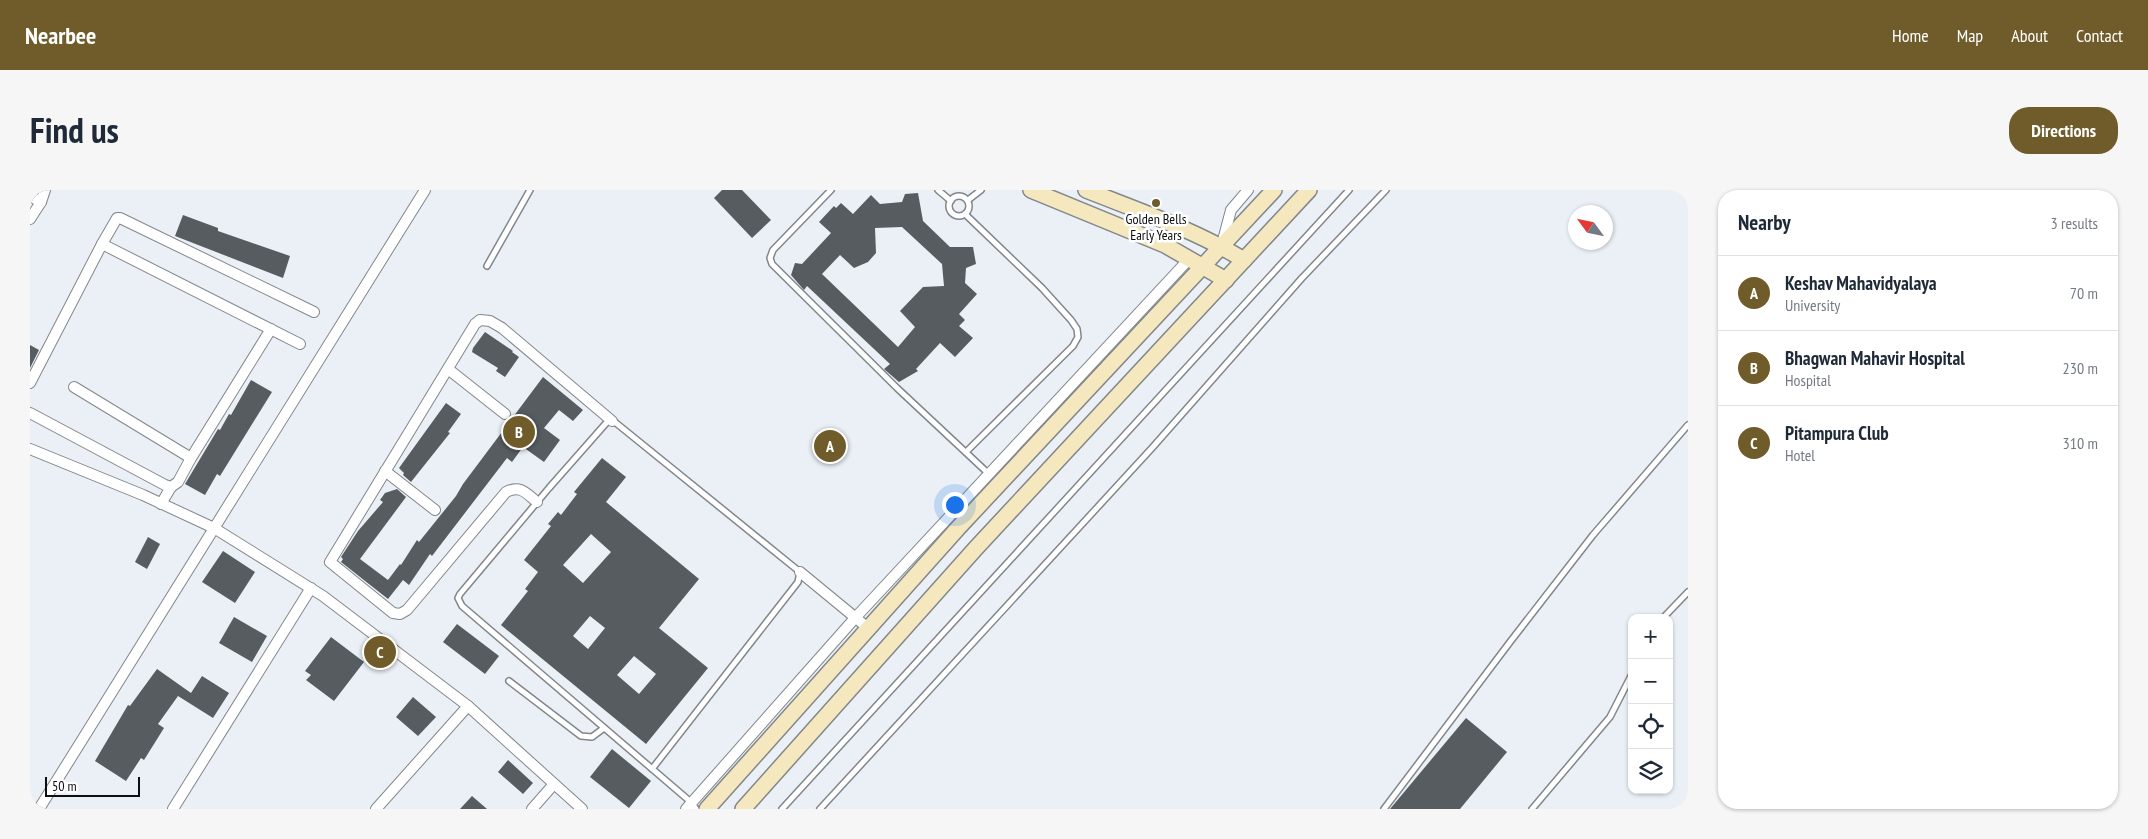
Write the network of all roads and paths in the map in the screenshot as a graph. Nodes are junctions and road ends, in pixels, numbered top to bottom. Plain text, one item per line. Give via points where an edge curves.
1 (45, 190) edge
2 (425, 190) edge
3 (530, 190) edge
4 (831, 190) edge
5 (938, 190) edge
6 (981, 190) edge
7 (1031, 190) edge
8 (1086, 190) edge
9 (1248, 190) edge
10 (1274, 190) edge
11 (1309, 190) edge
12 (1349, 190) edge
13 (1386, 190) edge
14 (30, 196) edge
15 (968, 200) junction
16 (951, 201) junction
17 (41, 202) junction
18 (966, 214) junction
19 (30, 219) edge
20 (102, 244) junction
21 (1221, 246) junction
22 (1244, 260) junction
23 (1197, 262) junction
24 (487, 266) dead end
25 (1226, 280) junction
26 (314, 312) dead end
27 (271, 329) junction
28 (300, 344) dead end
29 (448, 369) junction
30 (30, 383) edge
31 (74, 387) dead end
32 (30, 412) edge
33 (505, 414) dead end
34 (612, 421) junction
35 (1688, 425) edge
36 (30, 449) edge
37 (966, 452) junction
38 (191, 458) junction
39 (385, 471) junction
40 (995, 479) junction
41 (171, 487) junction
42 (537, 502) junction
43 (161, 504) junction
44 (435, 510) dead end
45 (214, 528) junction
46 (800, 572) junction
47 (311, 588) junction
48 (1688, 592) edge
49 (1667, 614) edge
50 (855, 618) junction
51 (868, 628) junction
52 (509, 681) dead end
53 (1628, 682) edge
54 (468, 706) junction
55 (604, 728) junction
56 (652, 769) junction
57 (554, 784) junction
58 (691, 807) edge
59 (39, 809) edge
60 (173, 809) edge
61 (376, 809) edge
62 (532, 809) edge
63 (582, 809) edge
64 (707, 809) edge
65 (743, 809) edge
66 (782, 809) edge
67 (820, 809) edge
68 (1384, 809) edge
69 (1532, 809) edge

1 - 17 street
2 - 45 street
3 - 24 lane
4 - 37 lane via 773,250 772,264
5 - 16 lane
6 - 15 lane
7 - 23 main road via 1165,245
8 - 21 main road
9 - 21 street via 1231,210
10 - 21 main road
11 - 22 main road
12 - 66 lane
13 - 67 lane via 1302,278 1145,456
14 - 17 street
15 - 16 lane via 959,196
15 - 18 lane via 970,206
16 - 18 lane via 953,214
17 - 19 street
18 - 37 lane via 1042,288 1071,320 1078,337 1073,346
20 - 26 street via 113,221 120,218
20 - 27 street
20 - 30 street
21 - 22 main road
21 - 23 main road
22 - 25 main road
23 - 25 main road
23 - 40 main road
25 - 65 main road via 976,548
27 - 28 street
27 - 38 street
29 - 33 street
29 - 34 street via 475,324 480,320 490,320
29 - 39 street
31 - 38 street
32 - 41 street
34 - 42 lane via 606,422
34 - 46 lane
35 - 68 lane via 1587,543
36 - 43 street
37 - 40 lane
38 - 41 street via 178,482
39 - 42 street via 330,562 393,613 407,610 506,492 521,488
39 - 44 street
40 - 50 street
40 - 51 main road
41 - 43 street
42 - 55 lane via 460,594 459,602
43 - 45 street
45 - 47 street
45 - 59 street
46 - 50 street
46 - 56 lane via 798,582
47 - 54 street
47 - 60 street
48 - 49 lane
50 - 51 street
50 - 58 street
51 - 64 main road
52 - 55 lane via 581,736 592,737
53 - 69 lane via 1610,717
54 - 57 street
54 - 61 street
55 - 56 lane
56 - 58 lane
57 - 62 street
57 - 63 street

